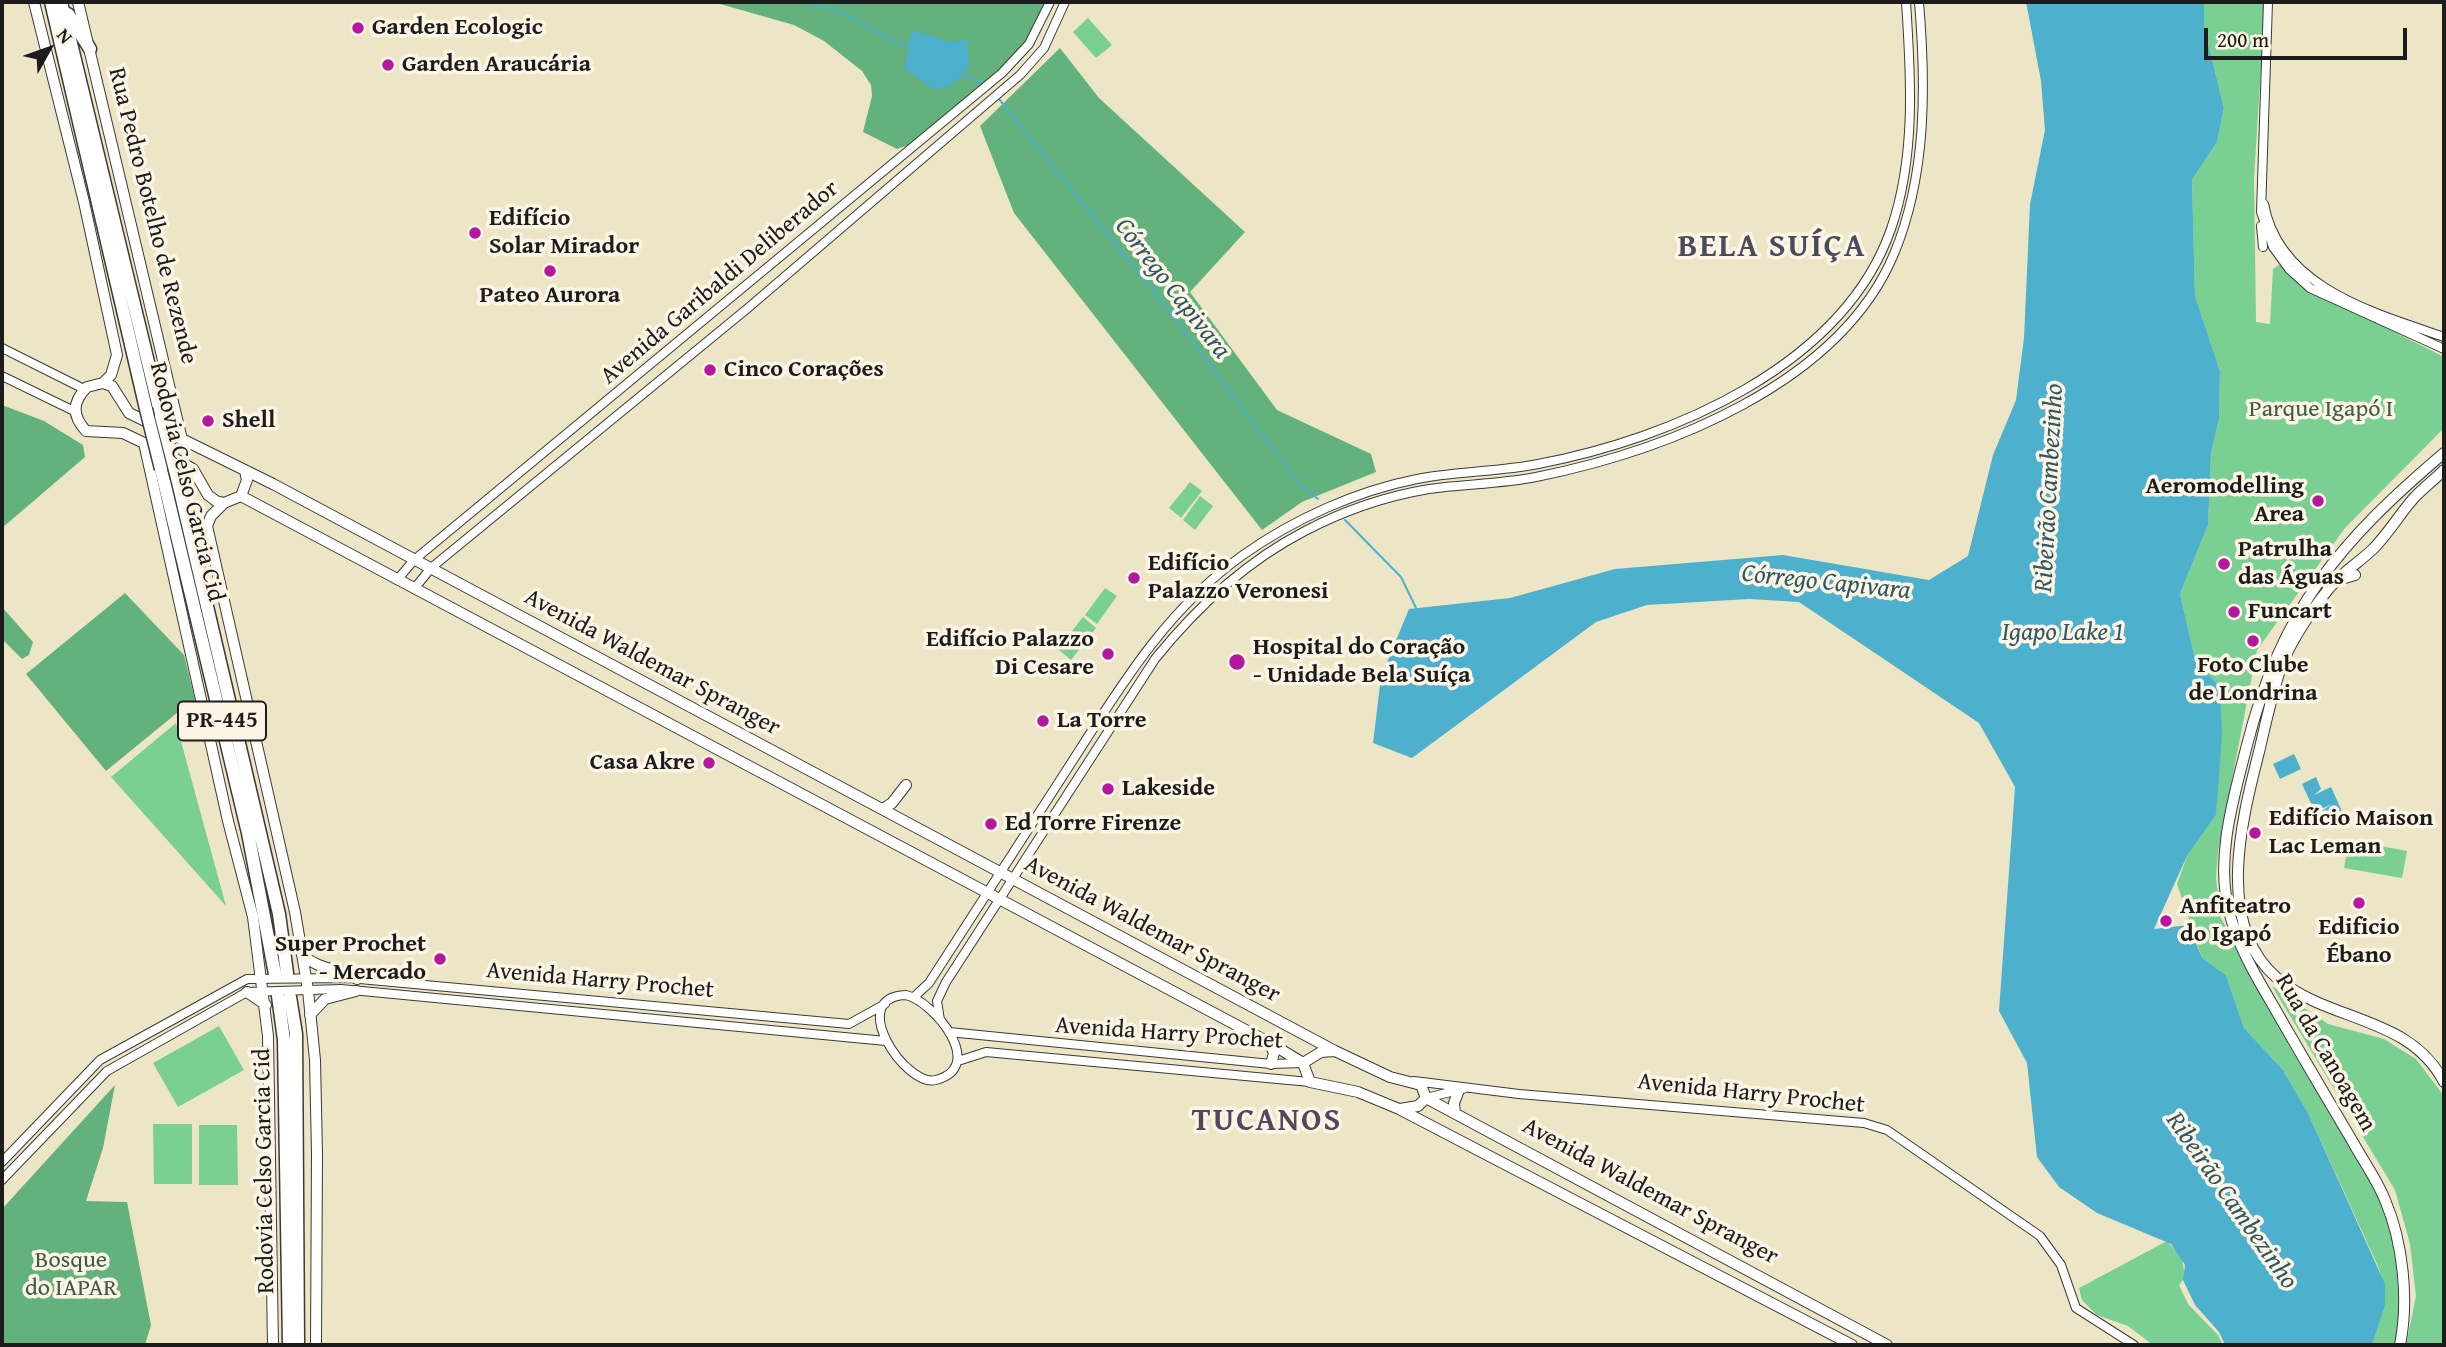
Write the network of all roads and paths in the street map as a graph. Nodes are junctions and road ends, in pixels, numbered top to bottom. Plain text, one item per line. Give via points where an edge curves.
1 (34, 2) edge
2 (51, 2) edge
3 (61, 2) edge
4 (78, 2) edge
5 (1050, 2) edge
6 (1065, 2) edge
7 (1906, 2) edge
8 (1919, 2) edge
9 (2268, 2) edge
10 (1044, 19) junction
11 (1057, 25) junction
12 (90, 49) junction
13 (1908, 127) junction
14 (1921, 129) junction
15 (2263, 197) junction
16 (2261, 219) junction
17 (2263, 247) dead end
18 (2273, 247) junction
19 (2300, 271) junction
20 (1862, 287) junction
21 (2310, 288) junction
22 (1873, 294) junction
23 (2342, 296) junction
24 (2410, 325) junction
25 (2444, 337) edge
26 (2423, 340) junction
27 (2, 348) edge
28 (2444, 349) edge
29 (2, 376) edge
30 (103, 383) junction
31 (84, 390) junction
32 (1718, 404) junction
33 (74, 411) junction
34 (1702, 411) junction
35 (1724, 415) junction
36 (1707, 423) junction
37 (182, 440) junction
38 (144, 443) junction
39 (1622, 444) junction
40 (2444, 453) edge
41 (1625, 456) junction
42 (245, 471) junction
43 (2444, 471) edge
44 (241, 496) junction
45 (223, 503) junction
46 (2346, 547) junction
47 (414, 560) junction
48 (431, 568) junction
49 (2352, 571) junction
50 (397, 580) junction
51 (414, 589) junction
52 (906, 785) dead end
53 (883, 809) junction
54 (1001, 872) junction
55 (1012, 879) junction
56 (988, 893) junction
57 (999, 899) junction
58 (302, 955) junction
59 (306, 978) junction
60 (262, 979) junction
61 (357, 979) junction
62 (307, 990) junction
63 (356, 991) junction
64 (247, 992) junction
65 (263, 992) junction
66 (914, 997) junction
67 (885, 1004) junction
68 (266, 1005) junction
69 (310, 1015) junction
70 (940, 1020) junction
71 (949, 1032) junction
72 (886, 1041) junction
73 (1270, 1043) junction
74 (1335, 1051) junction
75 (958, 1061) junction
76 (1303, 1063) junction
77 (1271, 1064) junction
78 (1411, 1081) junction
79 (1310, 1082) junction
80 (2444, 1082) edge
81 (1464, 1089) junction
82 (1426, 1098) junction
83 (1399, 1109) junction
84 (1455, 1113) junction
85 (2, 1162) edge
86 (2, 1180) edge
87 (1663, 1225) junction
88 (1657, 1244) junction
89 (273, 1345) edge
90 (289, 1345) edge
91 (298, 1345) edge
92 (316, 1345) edge
93 (1852, 1345) edge
94 (1887, 1345) edge
95 (2134, 1345) edge
96 (2400, 1345) edge

1 - 30 main road via 117,355 111,375
2 - 3 highway, Rodovia Celso Garcia Cid / PR-445, bridge via 281,973 279,914
3 - 12 highway
4 - 12 main road, Rua Pedro Botelho de Rezende
5 - 10 street, Avenida Garibaldi Deliberador
6 - 11 street, Avenida Garibaldi Deliberador
7 - 13 street via 1912,77
8 - 14 street via 1924,78
9 - 15 street
10 - 11 street
10 - 47 street, Avenida Garibaldi Deliberador via 1029,44 1002,73
11 - 48 street, Avenida Garibaldi Deliberador via 1035,61 918,165
12 - 37 main road, Rua Pedro Botelho de Rezende
13 - 14 street
13 - 20 street via 1891,228
14 - 22 street via 1910,206 1893,257
15 - 16 street
15 - 19 street via 2271,227
16 - 17 street
16 - 18 street
18 - 19 street
18 - 21 street
19 - 23 street
20 - 22 street
20 - 32 street via 1827,328 1779,366
21 - 23 street via 2334,298
21 - 26 street
22 - 35 street via 1835,338
23 - 24 street
24 - 25 street
24 - 26 street
26 - 28 street
27 - 31 street
29 - 33 street
30 - 31 main road
30 - 37 main road, Avenida Waldemar Spranger via 112,386 129,413
31 - 33 main road
32 - 34 street
32 - 35 street
33 - 38 main road via 86,431 123,433
34 - 36 street
34 - 39 street
35 - 36 street
36 - 41 street
37 - 42 main road, Avenida Waldemar Spranger
38 - 45 main road via 193,469 208,495
38 - 60 main road, Rodovia Celso Garcia Cid via 250,901
39 - 41 street
39 - 54 street via 1536,465 1442,475 1362,494 1303,519 1243,555 1188,602 1146,648
40 - 46 main road, Rua da Canoagem via 2374,515
41 - 55 street via 1535,477 1401,495 1306,530 1253,564 1196,613 1155,659
42 - 44 main road
42 - 47 main road, Avenida Waldemar Spranger
43 - 49 main road via 2411,501
44 - 45 main road
44 - 50 main road, Avenida Waldemar Spranger
45 - 58 main road, Rodovia Celso Garcia Cid via 207,526
46 - 49 main road
46 - 96 main road, Rua da Canoagem via 2311,592 2274,658 2259,697 2224,857 2228,911 2253,972 2385,1200 2401,1258
47 - 48 main road, Avenida Waldemar Spranger
47 - 50 street, Avenida Garibaldi Deliberador
48 - 51 street, Avenida Garibaldi Deliberador
48 - 53 main road, Avenida Waldemar Spranger
49 - 80 main road via 2334,581 2283,662 2245,805 2237,856 2240,913 2255,949 2276,978 2331,1010 2375,1022 2408,1040
50 - 51 main road, Avenida Waldemar Spranger
51 - 56 main road, Avenida Waldemar Spranger
52 - 53 main road
53 - 54 main road, Avenida Waldemar Spranger
54 - 55 main road, Avenida Waldemar Spranger
54 - 56 street
55 - 57 street
55 - 74 main road, Avenida Waldemar Spranger
56 - 57 main road, Avenida Waldemar Spranger
56 - 66 street via 929,983
57 - 70 street via 939,994
57 - 73 main road, Avenida Waldemar Spranger
58 - 59 main road, Rodovia Celso Garcia Cid
58 - 61 main road via 324,970
59 - 60 street, Avenida Harry Prochet
59 - 61 street, Avenida Harry Prochet
59 - 62 main road, Rodovia Celso Garcia Cid
60 - 65 main road, Rodovia Celso Garcia Cid
60 - 85 street, Avenida Harry Prochet via 236,982 100,1060
61 - 63 street
61 - 67 street, Avenida Harry Prochet via 849,1024
62 - 63 street, Avenida Harry Prochet
62 - 65 street, Avenida Harry Prochet
62 - 69 main road, Rodovia Celso Garcia Cid
63 - 69 main road via 325,999
63 - 72 street, Avenida Harry Prochet
64 - 65 street, Avenida Harry Prochet
64 - 68 main road
64 - 86 street via 107,1071
65 - 68 main road, Rodovia Celso Garcia Cid
66 - 67 street via 899,996
66 - 70 street
67 - 72 street via 879,1018
68 - 89 main road, Rodovia Celso Garcia Cid
69 - 92 main road, Rodovia Celso Garcia Cid via 315,1060
70 - 71 street
71 - 75 street
71 - 77 street, Avenida Harry Prochet
72 - 75 street via 912,1071 930,1081 947,1075
73 - 76 main road, Avenida Waldemar Spranger
73 - 77 main road via 1274,1053
74 - 76 main road via 1321,1052
74 - 78 main road, Avenida Waldemar Spranger via 1390,1077
75 - 79 street, Avenida Harry Prochet via 986,1052
76 - 77 street, Avenida Harry Prochet
76 - 79 main road
78 - 81 street, Avenida Harry Prochet
78 - 82 main road, Avenida Waldemar Spranger via 1421,1085
79 - 83 main road, Avenida Waldemar Spranger via 1358,1092
81 - 82 street, Avenida Harry Prochet
81 - 84 main road via 1454,1103
81 - 95 street, Avenida Harry Prochet via 1864,1124 1887,1130 2040,1236 2061,1265 2076,1308
82 - 83 main road via 1418,1106
82 - 84 main road, Avenida Waldemar Spranger
83 - 88 main road, Avenida Waldemar Spranger
84 - 87 main road, Avenida Waldemar Spranger
87 - 88 main road
87 - 94 main road, Avenida Waldemar Spranger
88 - 93 main road, Avenida Waldemar Spranger
90 - 91 highway, Rodovia Celso Garcia Cid via 284,997 296,1034

